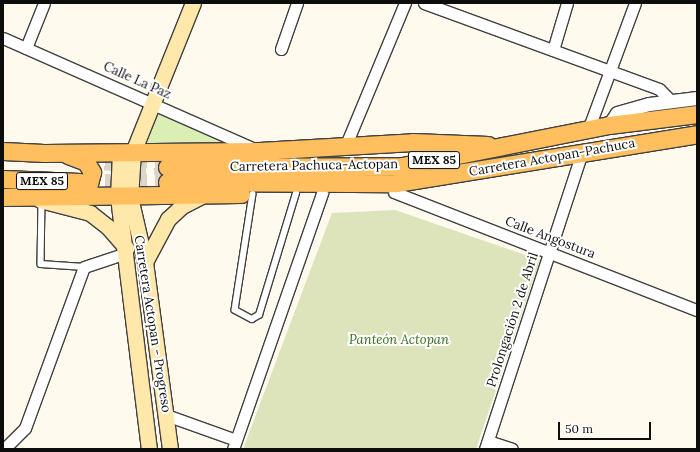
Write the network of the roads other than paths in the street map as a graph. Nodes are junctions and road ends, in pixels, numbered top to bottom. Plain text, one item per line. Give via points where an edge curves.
1 (44, 3) edge
2 (193, 3) edge
3 (297, 3) edge
4 (404, 3) edge
5 (424, 3) edge
6 (566, 3) edge
7 (635, 3) edge
8 (3, 38) edge
9 (26, 48) junction
10 (281, 50) dead end
11 (553, 50) junction
12 (612, 71) junction
13 (697, 98) edge
14 (151, 102) junction
15 (672, 102) junction
16 (697, 114) edge
17 (609, 126) junction
18 (588, 130) junction
19 (697, 134) edge
20 (345, 147) junction
21 (505, 147) junction
22 (3, 151) edge
23 (259, 151) junction
24 (127, 152) junction
25 (181, 152) junction
26 (59, 153) junction
27 (582, 153) junction
28 (3, 158) edge
29 (80, 160) tunnel mouth
30 (498, 168) junction
31 (167, 174) joint
32 (3, 180) edge
33 (80, 182) tunnel mouth
34 (394, 192) junction
35 (296, 193) junction
36 (322, 193) junction
37 (253, 194) junction
38 (204, 195) junction
39 (179, 196) junction
40 (3, 197) edge
41 (124, 197) junction
42 (44, 199) junction
43 (126, 250) junction
44 (550, 253) junction
45 (145, 262) junction
46 (84, 267) junction
47 (697, 310) edge
48 (166, 415) junction
49 (235, 444) edge
50 (487, 445) edge
51 (4, 449) edge
52 (149, 449) edge
53 (170, 449) edge
54 (512, 449) edge

1 - 9 street
2 - 14 main road, Carretera Actopan - Progreso
3 - 10 street
4 - 20 street
5 - 11 street
6 - 11 street
7 - 12 street
8 - 9 street, Calle La Paz
9 - 14 street, Calle La Paz
11 - 12 street
12 - 15 street via 658,89
12 - 18 street
13 - 15 street
14 - 23 street, Calle La Paz
14 - 24 main road, Carretera Actopan - Progreso
15 - 17 street via 649,104 617,113
16 - 17 main road, Carretera Pachuca-Actopan / MEX 85
17 - 18 main road, Carretera Pachuca-Actopan / MEX 85
18 - 21 main road, Carretera Pachuca-Actopan / MEX 85
19 - 27 main road, Carretera Actopan-Pachuca / MEX 85
20 - 21 main road via 458,142
20 - 23 main road
21 - 31 main road, Carretera Pachuca-Actopan / MEX 85 via 402,166
22 - 26 main road
23 - 25 main road
24 - 25 main road
24 - 26 main road
24 - 41 main road, Carretera Actopan - Progreso
25 - 39 main road via 165,160 158,171 162,188
26 - 42 main road via 86,162 92,172 92,178 85,192
27 - 30 main road, Carretera Actopan-Pachuca / MEX 85
27 - 44 street, Prolongación 2 de Abril
28 - 29 main road, MEX 85
30 - 31 main road, Carretera Actopan-Pachuca / MEX 85 via 396,183
30 - 34 main road via 470,180
32 - 33 main road, MEX 85
34 - 36 main road
34 - 44 street, Calle Angostura
35 - 36 main road
35 - 37 main road
35 - 37 lane via 259,315 252,319 235,310
36 - 49 street
37 - 38 main road
38 - 39 main road
38 - 45 main road via 182,206 168,219
39 - 41 main road
40 - 42 main road
41 - 42 main road
41 - 43 main road, Carretera Actopan - Progreso
41 - 45 main road, Carretera Actopan - Progreso
42 - 43 main road via 90,213 108,227
42 - 46 lane via 41,264
43 - 46 street
43 - 52 main road, Carretera Actopan - Progreso
44 - 47 street, Calle Angostura
44 - 50 street, Prolongación 2 de Abril
45 - 48 main road, Carretera Actopan - Progreso
46 - 51 street via 24,428
48 - 49 street
48 - 53 main road, Carretera Actopan - Progreso
50 - 54 street

